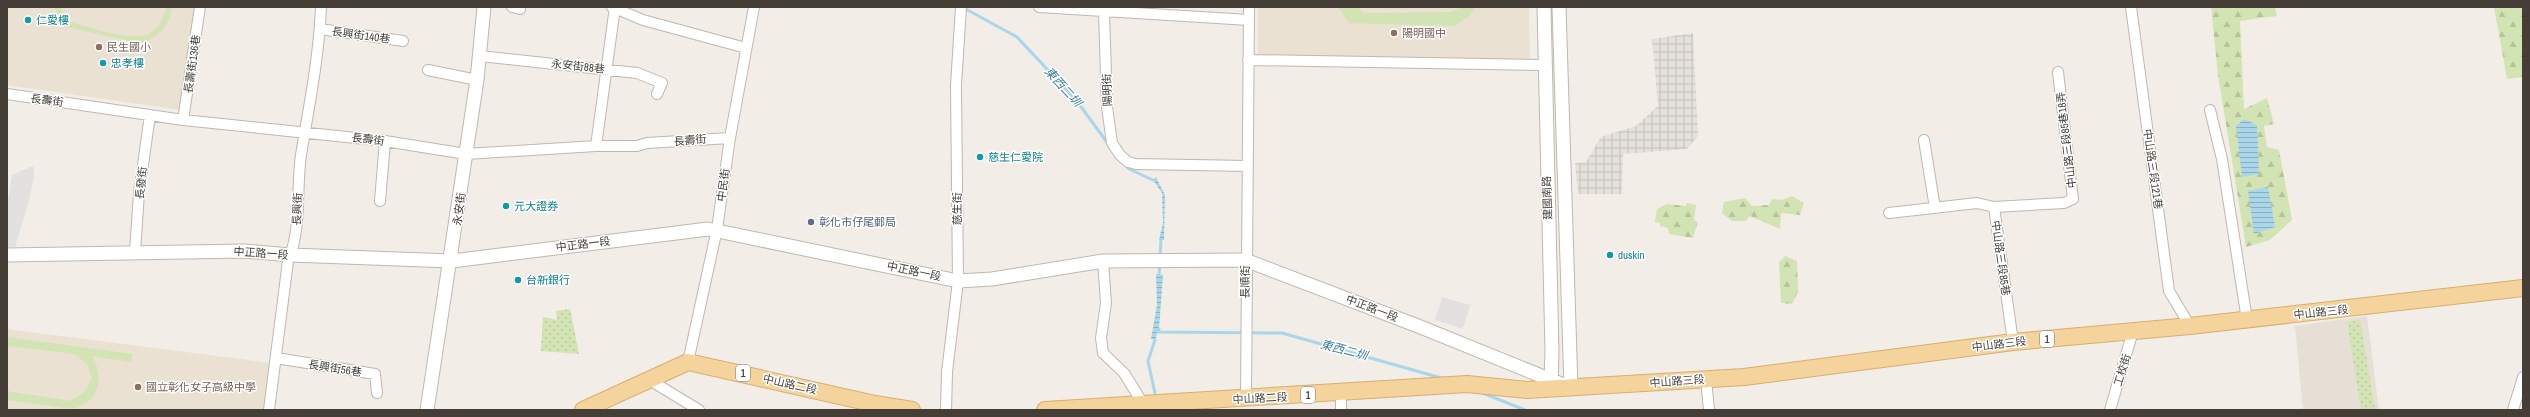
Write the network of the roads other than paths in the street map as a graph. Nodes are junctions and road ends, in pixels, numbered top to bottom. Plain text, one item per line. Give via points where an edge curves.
1 (200, 7) edge
2 (321, 7) edge
3 (484, 7) edge
4 (614, 7) edge
5 (754, 7) edge
6 (961, 7) edge
7 (1039, 7) edge
8 (1249, 7) edge
9 (1544, 7) edge
10 (1559, 7) edge
11 (2131, 7) edge
12 (1104, 12) junction
13 (1249, 20) junction
14 (320, 29) junction
15 (403, 40) dead end
16 (746, 48) junction
17 (480, 56) junction
18 (1248, 60) junction
19 (1545, 65) junction
20 (608, 69) junction
21 (428, 70) dead end
22 (2058, 72) dead end
23 (477, 80) junction
24 (7, 94) edge
25 (658, 94) dead end
26 (2210, 110) dead end
27 (150, 115) junction
28 (183, 120) junction
29 (305, 132) junction
30 (730, 138) junction
31 (1924, 140) dead end
32 (385, 141) junction
33 (596, 146) junction
34 (466, 154) junction
35 (1248, 166) junction
36 (380, 200) dead end
37 (1994, 207) junction
38 (1935, 208) junction
39 (1889, 213) dead end
40 (717, 229) junction
41 (135, 252) junction
42 (7, 255) edge
43 (290, 255) junction
44 (1245, 260) junction
45 (452, 261) junction
46 (1103, 261) junction
47 (958, 281) junction
48 (2523, 288) edge
49 (2247, 320) junction
50 (2190, 326) junction
51 (2133, 331) junction
52 (2012, 342) junction
53 (276, 358) junction
54 (688, 362) junction
55 (2523, 377) edge
56 (648, 379) junction
57 (1706, 379) junction
58 (1551, 383) junction
59 (1571, 388) junction
60 (377, 393) dead end
61 (1341, 393) junction
62 (1246, 398) junction
63 (1158, 406) edge
64 (873, 407) edge
65 (269, 410) edge
66 (427, 410) edge
67 (583, 410) edge
68 (699, 410) edge
69 (912, 410) edge
70 (946, 410) edge
71 (1045, 410) edge
72 (1341, 410) edge
73 (1709, 410) edge
74 (2110, 410) edge
75 (2513, 410) edge

1 - 28 street, 長壽街136巷
2 - 14 street, 長興街
3 - 17 street, 永安街
4 - 16 street via 643,20
4 - 20 street
5 - 16 street, 中民街
6 - 47 street, 慈生街 via 956,85
7 - 12 street
8 - 13 street, 長順街
9 - 19 street, 建國南路
10 - 59 street, 建國南路
11 - 50 street, 中山路三段121巷 via 2169,292
12 - 13 street
12 - 35 street, 陽明街 via 1107,107 1112,143 1120,155 1128,162
13 - 18 street, 長順街
14 - 15 street, 長興街140巷
14 - 29 street, 長興街
16 - 30 street, 中民街
17 - 20 street, 永安街88巷
17 - 23 street, 永安街
18 - 19 street
18 - 35 street, 長順街
19 - 58 street, 建國南路
20 - 25 street, 永安街88巷 via 637,73 662,83
20 - 33 street
21 - 23 street
22 - 37 street, 中山路三段85巷18弄 via 2073,199 2064,203
23 - 34 street, 永安街
24 - 27 street, 長壽街
26 - 49 street via 2222,159
27 - 28 street, 長壽街
27 - 41 street, 長發街 via 139,193
28 - 29 street, 長壽街
29 - 32 street, 長壽街
29 - 43 street, 長興街 via 295,241
30 - 33 street, 長壽街 via 647,143 637,146
30 - 40 street, 中民街
31 - 38 street
32 - 34 street, 長壽街
32 - 36 street
33 - 34 street, 長壽街
34 - 45 street, 永安街
35 - 44 street, 長順街
37 - 38 street, 中山路三段85巷 via 1977,203
37 - 52 street, 中山路三段85巷
38 - 39 street, 中山路三段85巷
40 - 45 street, 中正路一段
40 - 47 street, 中正路一段
40 - 54 street, 中民街
41 - 42 street, 中正路一段
41 - 43 street, 中正路一段 via 245,250
43 - 45 street, 中正路一段
43 - 53 street, 長興街
44 - 46 street, 中正路一段
44 - 58 street, 中正路一段
44 - 62 street, 長順街
45 - 66 street, 永安街
46 - 47 street, 中正路一段 via 992,279
46 - 63 street via 1106,303 1101,338 1103,353
47 - 70 street, 慈生街 via 947,372
48 - 49 main road, 中山路三段 / 1
49 - 50 main road, 中山路三段 / 1
50 - 51 main road, 中山路三段 / 1
51 - 52 main road, 中山路三段 / 1
51 - 74 street, 工校街
52 - 57 main road, 中山路三段 / 1 via 1801,371
53 - 60 street, 長興街56巷 via 375,374
53 - 65 street, 長興街
54 - 56 main road
54 - 64 main road, 中山路二段 / 1
55 - 75 street
56 - 67 main road
56 - 68 street
57 - 59 main road, 中山路三段 / 1
57 - 73 street
58 - 59 main road, 中山路二段 / 1
58 - 61 main road, 中山路二段 / 1 via 1527,390 1459,384
61 - 62 main road, 中山路二段 / 1
61 - 72 street
62 - 63 main road, 中山路二段 / 1
63 - 71 main road, 中山路二段 / 1
64 - 69 main road, 中山路二段 / 1

